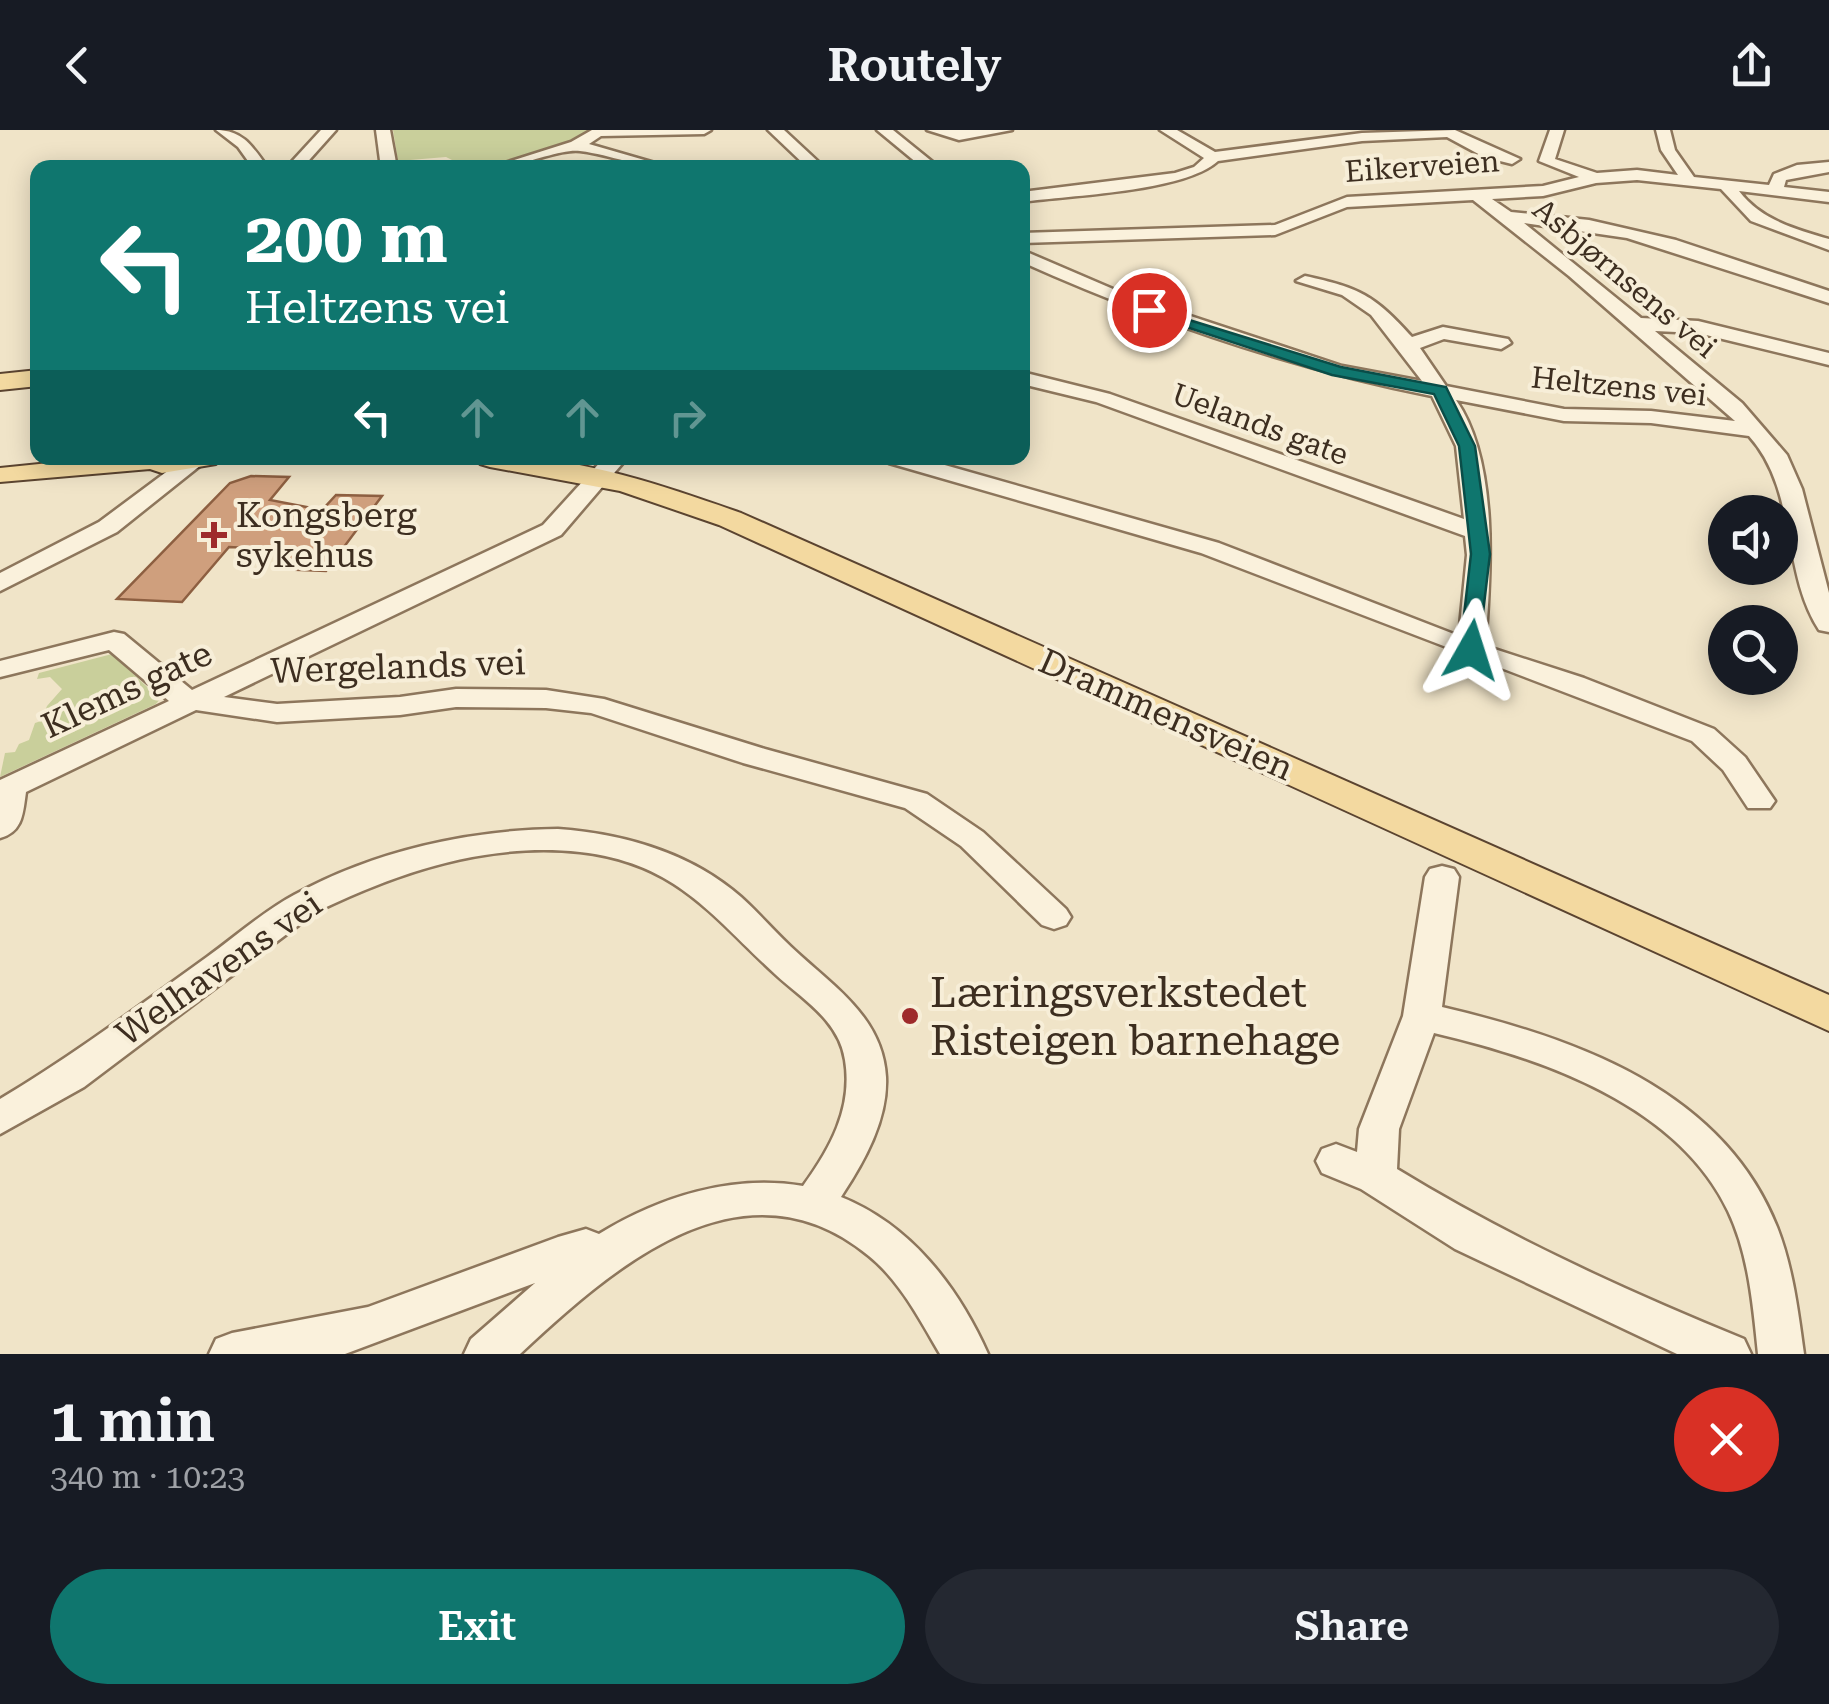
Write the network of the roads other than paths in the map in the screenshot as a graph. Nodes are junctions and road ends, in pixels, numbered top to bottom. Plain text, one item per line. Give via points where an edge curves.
1 (223, 130) edge
2 (329, 130) edge
3 (383, 130) edge
4 (704, 130) edge
5 (775, 130) edge
6 (884, 130) edge
7 (934, 130) edge
8 (1005, 130) edge
9 (1167, 130) edge
10 (1558, 130) edge
11 (1663, 130) edge
12 (602, 131) edge
13 (1450, 132) edge
14 (576, 145) junction
15 (1213, 157) junction
16 (1512, 159) dead end
17 (255, 160) edge
18 (301, 160) edge
19 (388, 160) edge
20 (538, 160) edge
21 (634, 160) edge
22 (809, 160) edge
23 (923, 160) edge
24 (1829, 167) edge
25 (1596, 178) junction
26 (1688, 179) junction
27 (1726, 184) junction
28 (1774, 190) junction
29 (1476, 194) junction
30 (1030, 196) edge
31 (1829, 197) edge
32 (1505, 217) junction
33 (1030, 238) edge
34 (1829, 245) edge
35 (1030, 260) edge
36 (1305, 281) dead end
37 (1829, 296) edge
38 (1637, 324) junction
39 (1501, 344) dead end
40 (1408, 346) junction
41 (1829, 358) edge
42 (30, 379) edge
43 (1030, 380) edge
44 (0, 382) edge
45 (1441, 390) junction
46 (1754, 430) junction
47 (54, 465) edge
48 (113, 465) edge
49 (153, 465) edge
50 (192, 465) edge
51 (580, 465) edge
52 (920, 465) edge
53 (606, 467) edge
54 (3, 476) edge
55 (149, 496) junction
56 (1475, 531) junction
57 (0, 583) edge
58 (1829, 624) edge
59 (1471, 650) junction
60 (0, 670) edge
61 (194, 702) junction
62 (6, 789) edge
63 (1759, 801) dead end
64 (0, 828) edge
65 (1442, 876) dead end
66 (1054, 916) dead end
67 (1829, 1014) edge
68 (1422, 1016) junction
69 (0, 1118) edge
70 (1336, 1162) dead end
71 (1376, 1177) junction
72 (814, 1203) junction
73 (602, 1255) junction
74 (232, 1354) edge
75 (487, 1354) edge
76 (965, 1354) edge
77 (1728, 1354) edge
78 (1781, 1354) edge

1 - 17 street
2 - 18 street
3 - 19 street
4 - 12 street
5 - 22 street
6 - 23 street
7 - 8 street via 958,136
9 - 15 street
10 - 25 street via 1548,161
11 - 26 street
12 - 14 street
13 - 15 street
13 - 16 street
14 - 20 street
14 - 21 street
15 - 30 street via 1177,177
24 - 28 street via 1786,173
25 - 26 street, Eikerveien
25 - 29 street, Eikerveien via 1543,191
26 - 27 street, Eikerveien
27 - 28 street, Eikerveien
27 - 34 street via 1752,217
28 - 31 street, Eikerveien
29 - 32 street, Asbjørnsens vei
29 - 33 street, Eikerveien via 1336,204 1305,223 1275,230
32 - 37 street via 1652,238
32 - 38 street, Asbjørnsens vei
35 - 45 street, Heltzens vei via 1120,299 1271,350 1366,378
36 - 40 street via 1360,298
38 - 41 street via 1698,327
38 - 46 street, Asbjørnsens vei
39 - 40 street via 1443,333
40 - 45 street
42 - 44 main road
43 - 56 street, Uelands gate via 1103,398
45 - 46 street, Heltzens vei via 1564,415
45 - 56 street via 1467,446
46 - 58 street, Asbjørnsens vei via 1783,468 1805,568
47 - 54 main road
48 - 54 main road
49 - 55 street
50 - 55 street
51 - 53 main road, Drammensveien
52 - 59 street via 1210,548
53 - 61 street, Klems gate via 552,530
53 - 67 main road, Drammensveien
55 - 57 street via 108,528
56 - 59 street via 1480,554
59 - 63 street via 1703,735
60 - 61 street, Wergelands vei via 114,640
61 - 62 street, Klems gate
61 - 66 street, Wergelands vei via 277,713 506,696 594,705 916,801 972,839
62 - 64 street, Klems gate
65 - 68 street
68 - 71 street via 1379,1129
68 - 78 street via 1584,1067 1685,1130 1740,1194 1763,1245
69 - 72 street, Welhavens vei via 70,1076 304,904 346,883 443,851 560,840 632,851 678,870 723,900 844,1012 865,1060 865,1110
70 - 71 street
71 - 77 street via 1470,1236
72 - 73 street via 728,1202 678,1214
72 - 76 street via 883,1240 908,1266
73 - 74 street via 586,1248 362,1329
73 - 75 street

